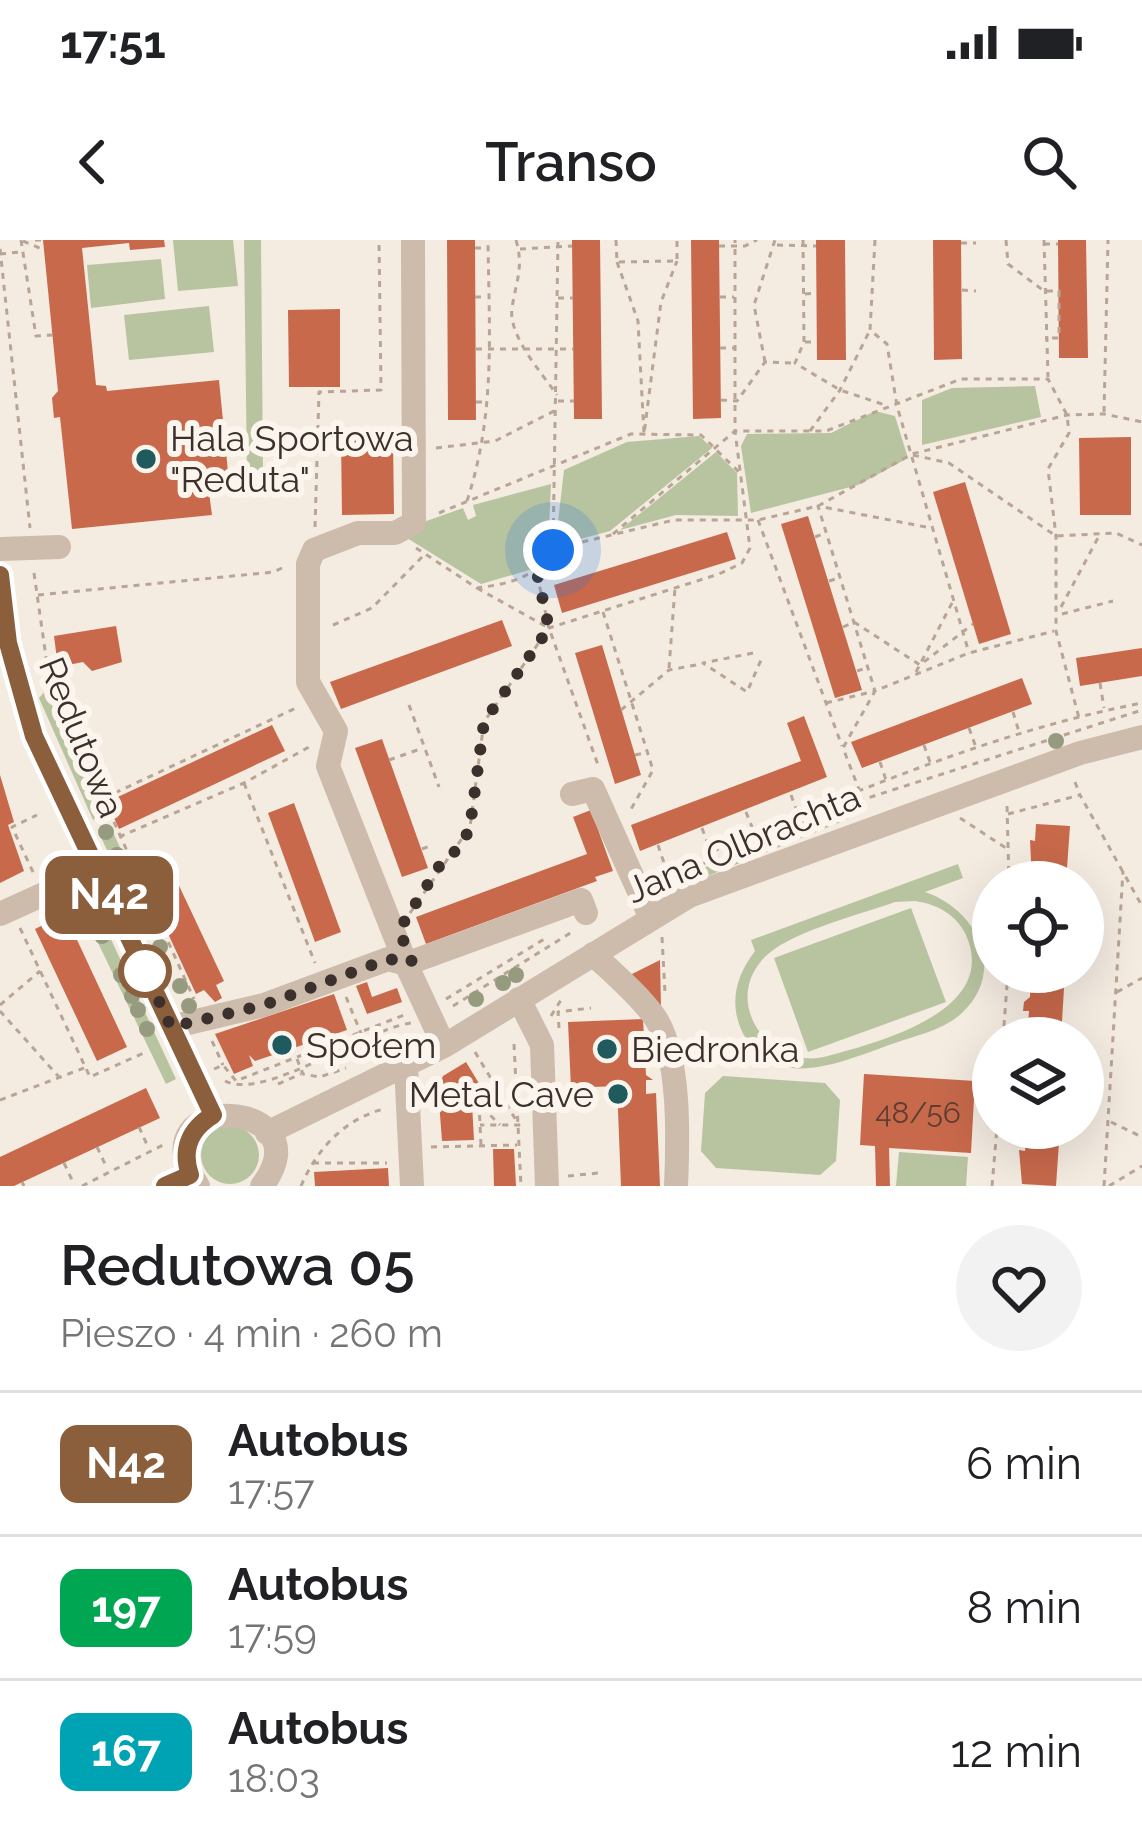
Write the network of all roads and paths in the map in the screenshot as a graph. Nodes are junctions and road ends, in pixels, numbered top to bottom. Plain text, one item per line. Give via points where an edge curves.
1 (21, 240) edge
2 (35, 240) edge
3 (43, 240) edge
4 (379, 240) edge
5 (413, 240) edge
6 (488, 240) edge
7 (516, 240) edge
8 (616, 240) edge
9 (677, 240) edge
10 (758, 240) edge
11 (875, 240) edge
12 (1006, 240) edge
13 (1108, 240) edge
14 (775, 242) edge
15 (1044, 242) edge
16 (558, 243) edge
17 (735, 243) edge
18 (803, 243) edge
19 (961, 243) dead end
20 (976, 243) dead end
21 (1058, 244) dead end
22 (572, 246) dead end
23 (719, 246) dead end
24 (816, 246) dead end
25 (475, 248) dead end
26 (488, 248) junction
27 (519, 249) junction
28 (44, 250) dead end
29 (22, 251) junction
30 (36, 251) junction
31 (0, 252) edge
32 (617, 262) junction
33 (677, 262) junction
34 (24, 265) junction
35 (962, 290) dead end
36 (976, 291) dead end
37 (1044, 291) junction
38 (817, 293) dead end
39 (803, 294) junction
40 (475, 297) dead end
41 (488, 297) junction
42 (720, 297) dead end
43 (736, 297) junction
44 (558, 298) junction
45 (572, 298) dead end
46 (870, 330) junction
47 (52, 335) dead end
48 (1045, 338) junction
49 (803, 342) junction
50 (817, 342) dead end
51 (720, 348) dead end
52 (736, 348) junction
53 (476, 349) dead end
54 (527, 349) junction
55 (558, 349) junction
56 (573, 349) dead end
57 (489, 350) junction
58 (765, 362) junction
59 (794, 363) junction
60 (1048, 379) junction
61 (840, 390) junction
62 (558, 399) junction
63 (721, 400) dead end
64 (737, 400) junction
65 (476, 401) dead end
66 (490, 401) junction
67 (574, 401) dead end
68 (885, 405) junction
69 (897, 406) junction
70 (558, 409) junction
71 (1104, 414) junction
72 (1067, 415) junction
73 (1142, 422) edge
74 (735, 431) junction
75 (810, 432) junction
76 (644, 434) junction
77 (486, 443) junction
78 (716, 449) junction
79 (414, 450) junction
80 (912, 454) junction
81 (558, 469) junction
82 (741, 474) junction
83 (467, 502) junction
84 (818, 506) junction
85 (938, 510) dead end
86 (929, 514) junction
87 (746, 518) junction
88 (758, 520) junction
89 (404, 528) junction
90 (933, 528) junction
91 (826, 532) junction
92 (613, 534) junction
93 (1100, 534) junction
94 (1142, 535) edge
95 (1056, 536) junction
96 (815, 537) dead end
97 (1140, 544) edge
98 (32, 545) junction
99 (59, 547) dead end
100 (950, 548) dead end
101 (0, 549) edge
102 (314, 550) junction
103 (553, 550) junction
104 (940, 551) junction
105 (425, 554) junction
106 (716, 565) dead end
107 (537, 573) junction
108 (718, 574) junction
109 (0, 575) edge
110 (840, 577) junction
111 (670, 579) dead end
112 (829, 581) dead end
113 (962, 586) dead end
114 (477, 588) junction
115 (674, 588) junction
116 (951, 590) junction
117 (625, 593) dead end
118 (36, 596) junction
119 (954, 600) junction
120 (1113, 601) dead end
121 (628, 602) junction
122 (580, 607) dead end
123 (603, 610) junction
124 (1059, 613) junction
125 (584, 617) junction
126 (854, 622) junction
127 (973, 624) dead end
128 (843, 626) dead end
129 (549, 628) junction
130 (962, 628) junction
131 (1056, 631) junction
132 (308, 635) junction
133 (753, 653) dead end
134 (969, 653) junction
135 (761, 660) dead end
136 (618, 661) junction
137 (703, 663) junction
138 (608, 664) dead end
139 (920, 665) junction
140 (868, 668) junction
141 (669, 670) junction
142 (856, 671) dead end
143 (914, 675) junction
144 (1100, 683) dead end
145 (875, 691) junction
146 (314, 699) junction
147 (826, 703) junction
148 (409, 705) dead end
149 (632, 705) junction
150 (621, 710) dead end
151 (1104, 710) dead end
152 (1013, 712) dead end
153 (1078, 718) dead end
154 (969, 728) dead end
155 (336, 731) junction
156 (1021, 736) dead end
157 (1142, 737) edge
158 (924, 745) dead end
159 (992, 746) dead end
160 (425, 747) junction
161 (843, 748) junction
162 (647, 752) junction
163 (977, 752) dead end
164 (635, 755) dead end
165 (389, 760) dead end
166 (880, 762) dead end
167 (932, 767) dead end
168 (600, 772) dead end
169 (1072, 776) dead end
170 (887, 782) dead end
171 (1004, 782) junction
172 (244, 784) junction
173 (440, 787) dead end
174 (860, 792) dead end
175 (572, 794) dead end
176 (791, 794) dead end
177 (1081, 795) junction
178 (101, 799) junction
179 (975, 810) dead end
180 (746, 812) dead end
181 (1008, 814) junction
182 (37, 815) dead end
183 (799, 815) dead end
184 (620, 828) dead end
185 (703, 828) dead end
186 (754, 834) dead end
187 (119, 837) junction
188 (433, 845) dead end
189 (658, 845) dead end
190 (422, 849) dead end
191 (1008, 849) junction
192 (711, 852) dead end
193 (1008, 861) edge
194 (98, 870) junction
195 (666, 870) dead end
196 (1123, 871) junction
197 (34, 872) dead end
198 (1142, 906) edge
199 (586, 913) dead end
200 (408, 916) dead end
201 (650, 916) junction
202 (8, 918) edge
203 (551, 935) dead end
204 (644, 946) dead end
205 (44, 949) dead end
206 (563, 953) dead end
207 (33, 954) junction
208 (593, 954) junction
209 (406, 964) junction
210 (40, 970) junction
211 (1142, 978) edge
212 (60, 982) dead end
213 (333, 986) junction
214 (48, 987) junction
215 (566, 993) dead end
216 (1115, 993) junction
217 (665, 997) dead end
218 (520, 999) junction
219 (0, 1008) edge
220 (591, 1008) dead end
221 (578, 1010) junction
222 (558, 1012) junction
223 (75, 1015) dead end
224 (203, 1019) junction
225 (544, 1019) dead end
226 (64, 1021) junction
227 (419, 1021) dead end
228 (578, 1022) dead end
229 (171, 1027) junction
230 (418, 1031) dead end
231 (515, 1035) dead end
232 (444, 1046) junction
233 (91, 1048) dead end
234 (387, 1048) dead end
235 (474, 1050) dead end
236 (146, 1052) dead end
237 (80, 1054) junction
238 (296, 1057) dead end
239 (223, 1065) dead end
240 (351, 1066) dead end
241 (406, 1066) junction
242 (86, 1067) junction
243 (303, 1074) junction
244 (60, 1078) junction
245 (278, 1084) dead end
246 (517, 1090) junction
247 (500, 1092) junction
248 (0, 1100) edge
249 (479, 1104) junction
250 (213, 1115) junction
251 (1108, 1120) junction
252 (480, 1125) junction
253 (519, 1125) junction
254 (139, 1127) dead end
255 (501, 1127) junction
256 (267, 1132) junction
257 (170, 1137) dead end
258 (1142, 1137) edge
259 (520, 1145) junction
260 (481, 1146) junction
261 (97, 1147) dead end
262 (148, 1147) dead end
263 (423, 1148) dead end
264 (995, 1149) edge
265 (64, 1163) dead end
266 (106, 1166) dead end
267 (1142, 1166) edge
268 (599, 1173) dead end
269 (407, 1174) edge
270 (194, 1180) edge
271 (557, 1181) edge
272 (73, 1182) dead end
273 (82, 1186) edge
274 (165, 1186) edge
275 (262, 1186) edge
276 (301, 1186) edge
277 (521, 1186) edge
278 (676, 1186) edge
279 (992, 1186) edge
280 (1107, 1186) edge

1 - 29 path
1 - 30 path
2 - 3 path
4 - 102 path via 381,390 320,392
5 - 79 street
6 - 26 path
7 - 27 path
8 - 32 path
9 - 33 path
10 - 17 path
11 - 46 path
12 - 37 path via 1009,264
13 - 71 path
14 - 18 path
14 - 58 path via 754,305
15 - 21 path
15 - 37 path
16 - 22 path
16 - 27 path
16 - 44 path
17 - 23 path
17 - 43 path
18 - 24 path
18 - 39 path
19 - 20 path
25 - 26 path
26 - 41 path
27 - 54 path via 511,313
28 - 30 path
29 - 31 path
29 - 34 path
30 - 34 path
31 - 98 path
32 - 33 path
32 - 76 path via 638,321
33 - 76 path via 662,302
34 - 47 path via 36,336
35 - 36 path
37 - 48 path
37 - 48 path via 1058,291 1059,338
38 - 39 path
39 - 49 path
40 - 41 path
41 - 57 path
42 - 43 path
43 - 52 path
44 - 45 path
44 - 55 path
46 - 61 path
46 - 69 path via 887,344
48 - 60 path
49 - 50 path
49 - 59 path
51 - 52 path
52 - 64 path
53 - 57 path
54 - 55 path
54 - 57 path
54 - 62 path
55 - 56 path
55 - 62 path
57 - 66 path
58 - 59 path
58 - 64 path
59 - 61 path
60 - 69 path via 961,379
60 - 72 path
61 - 68 path
61 - 75 path
62 - 67 path
62 - 70 path
63 - 64 path
64 - 74 path
65 - 66 path
66 - 77 path
68 - 69 path
68 - 75 path
69 - 80 path
70 - 77 path
70 - 81 path
71 - 72 path
71 - 73 path
72 - 80 path
72 - 95 path via 1069,433 1048,469
74 - 75 path
74 - 78 path
74 - 82 path
76 - 78 path via 701,435
76 - 81 path
77 - 79 path
77 - 83 path
78 - 82 path
78 - 92 path
79 - 89 street
80 - 84 path
80 - 86 path
80 - 95 path via 950,464
81 - 83 path
81 - 103 path
82 - 87 path
83 - 89 path
84 - 88 path
84 - 90 path
84 - 91 path
85 - 86 path
86 - 90 path
87 - 88 path
87 - 92 path via 674,520
87 - 108 path via 750,548 742,563
88 - 147 path
89 - 102 street via 358,533
89 - 105 path
90 - 104 path
91 - 96 path
91 - 110 path
92 - 103 path
93 - 95 path
93 - 97 path
93 - 124 path
94 - 97 path
95 - 124 path
98 - 99 street
98 - 101 street
98 - 118 path
100 - 104 path
102 - 118 path via 274,572
102 - 132 street
103 - 107 path
104 - 116 path
105 - 114 path
105 - 132 path via 372,608
106 - 108 path
107 - 114 path
107 - 129 path
108 - 115 path
109 - 194 street, Redutowa via 19,692
110 - 112 path
110 - 126 path
111 - 115 path
113 - 116 path
114 - 129 path
115 - 121 path
115 - 141 path
116 - 119 path
117 - 121 path
118 - 178 path via 49,678
119 - 130 path
119 - 139 path
120 - 124 path
121 - 123 path
122 - 125 path
123 - 125 path
123 - 136 path
124 - 131 path
125 - 129 path
126 - 128 path
126 - 139 path
126 - 140 path
127 - 130 path
129 - 168 path
129 - 200 path via 484,722 470,827
130 - 134 path
130 - 139 path
131 - 134 path
131 - 153 path
132 - 146 street
133 - 137 path
134 - 143 path
135 - 137 path via 747,692
136 - 138 path
136 - 149 path
137 - 141 path
139 - 143 path
140 - 142 path
140 - 145 path
141 - 149 path
143 - 145 path
144 - 151 path
145 - 147 path
145 - 161 path
146 - 155 street
146 - 178 path
147 - 161 path
148 - 160 path
149 - 150 path
149 - 162 path
152 - 156 path
154 - 163 path
155 - 172 path
155 - 209 street via 328,766
157 - 171 street, Jana Olbrachta
158 - 167 path
159 - 171 path
160 - 165 path
160 - 173 path
161 - 174 path
162 - 164 path
162 - 184 path via 653,770
166 - 170 path
169 - 177 path
171 - 181 path
171 - 201 street, Jana Olbrachta via 756,868
172 - 187 path
172 - 213 path
175 - 201 street via 593,789
176 - 183 path
177 - 181 path
177 - 196 path
178 - 187 path
179 - 191 path via 959,816 962,824
180 - 186 path
181 - 191 path
182 - 197 path via 12,827
185 - 192 path
187 - 224 path
188 - 190 path
189 - 195 path
191 - 193 path
194 - 202 street
194 - 229 street, Redutowa
196 - 198 path
196 - 216 path
199 - 209 street via 581,900
201 - 208 street, Jana Olbrachta
202 - 207 path
203 - 206 path
204 - 217 path via 662,935
205 - 207 path
207 - 210 path
208 - 218 street, Jana Olbrachta
208 - 278 street via 653,1014 666,1039
209 - 213 street via 388,959
209 - 232 street
210 - 214 path
210 - 219 path
211 - 216 path
212 - 214 path
213 - 224 street
213 - 234 path via 371,1056
214 - 226 path
215 - 222 path
216 - 251 path
218 - 232 street, Jana Olbrachta
218 - 271 street via 542,1045
219 - 244 path
220 - 221 path
221 - 222 path
221 - 228 path
222 - 225 path
223 - 226 path
224 - 229 street
224 - 239 path
226 - 237 path
227 - 230 path
229 - 250 street, Redutowa
231 - 246 path
232 - 241 street, Jana Olbrachta
233 - 237 path
235 - 247 path
236 - 242 path via 90,1077
237 - 242 path
238 - 243 path
240 - 243 path
241 - 256 street, Jana Olbrachta
241 - 269 street
242 - 244 path
243 - 245 path
244 - 248 path
246 - 247 path
246 - 253 path
247 - 249 path
247 - 253 path
249 - 252 path
249 - 255 path
250 - 256 street via 241,1114
250 - 270 street via 190,1138
251 - 258 path
251 - 280 path
252 - 255 path
252 - 260 path
253 - 255 path
253 - 259 path
254 - 262 path
256 - 275 street via 274,1162
257 - 273 path
259 - 260 path
259 - 277 path
260 - 263 path
261 - 266 path
264 - 279 path
265 - 272 path
267 - 280 path
268 - 271 path
269 - 276 path via 311,1162
270 - 274 street

